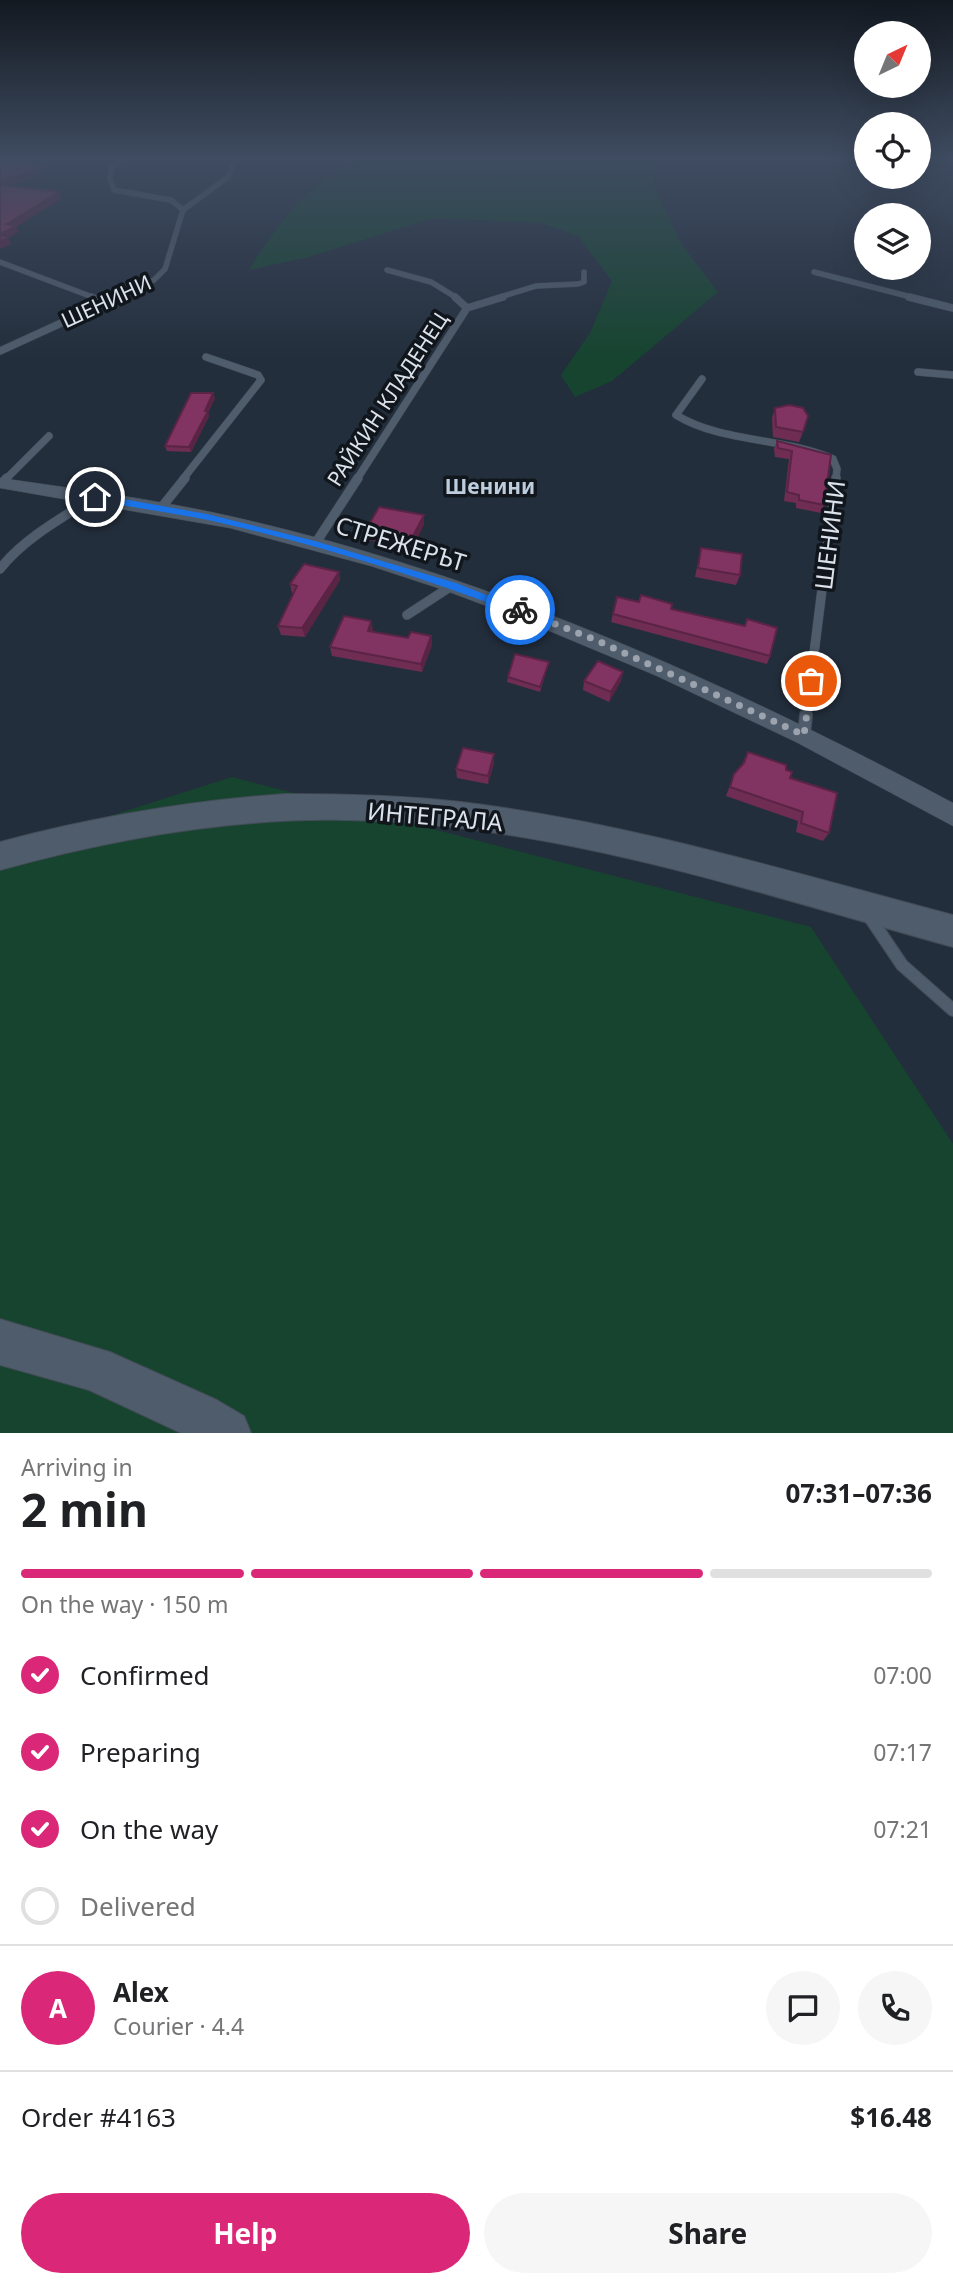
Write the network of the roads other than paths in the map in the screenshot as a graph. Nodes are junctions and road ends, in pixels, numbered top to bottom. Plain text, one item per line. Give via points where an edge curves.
1 (178, 226) edge
2 (0, 262) edge
3 (387, 270) dead end
4 (584, 272) dead end
5 (814, 272) dead end
6 (105, 302) junction
7 (467, 308) junction
8 (953, 308) edge
9 (0, 351) edge
10 (206, 358) dead end
11 (918, 372) dead end
12 (953, 375) edge
13 (702, 379) dead end
14 (49, 436) dead end
15 (1, 483) edge
16 (95, 497) junction
17 (161, 508) junction
18 (315, 544) junction
19 (0, 569) edge
20 (453, 585) junction
21 (407, 615) dead end
22 (804, 735) junction
23 (953, 815) edge
24 (0, 856) edge
25 (864, 907) junction
26 (953, 931) edge
27 (953, 1010) edge
28 (0, 1342) edge
29 (227, 1433) edge

1 - 6 lane, ШЕНИНИ via 160,275
2 - 6 lane
3 - 7 lane via 451,290
4 - 7 lane via 584,282 578,284 536,286
5 - 8 lane
6 - 9 lane, ШЕНИНИ
7 - 18 lane, РАЙКИН КЛАДЕНЕЦ
10 - 17 lane via 258,375 261,380
11 - 12 lane
13 - 22 lane, ШЕНИНИ via 676,415 681,421 810,449 833,459 837,469
14 - 15 lane
15 - 16 street, СТРЕЖЕРЪТ
16 - 17 street, СТРЕЖЕРЪТ
16 - 19 lane via 60,519
17 - 18 street, СТРЕЖЕРЪТ
18 - 20 street, СТРЕЖЕРЪТ
20 - 21 lane
20 - 22 street, СТРЕЖЕРЪТ via 596,640
22 - 23 street, СТРЕЖЕРЪТ
24 - 25 street, ИНТЕГРАЛА via 105,829 236,809 405,810 458,814 608,840
25 - 26 street
25 - 27 lane via 902,965
28 - 29 street via 94,1368

